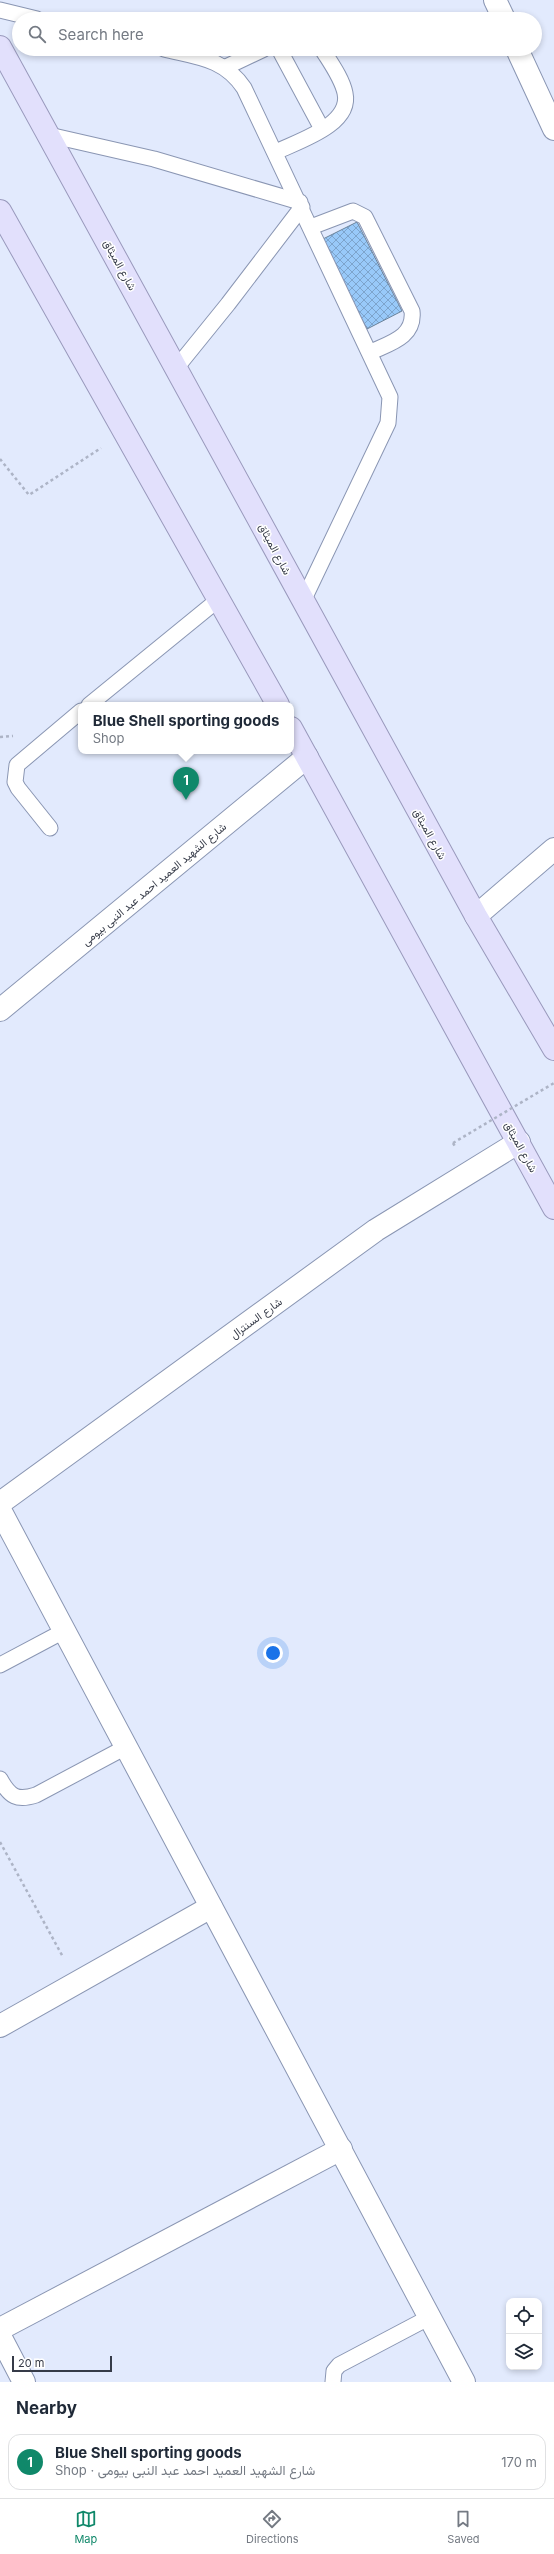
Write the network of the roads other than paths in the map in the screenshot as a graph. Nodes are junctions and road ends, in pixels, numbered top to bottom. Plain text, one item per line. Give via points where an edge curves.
1 (495, 0) edge
2 (0, 10) edge
3 (501, 12) edge
4 (12, 13) edge
5 (0, 47) edge
6 (194, 56) edge
7 (249, 56) edge
8 (283, 56) edge
9 (326, 56) edge
10 (520, 56) edge
11 (226, 67) junction
12 (322, 129) junction
13 (554, 129) edge
14 (49, 135) junction
15 (276, 152) junction
16 (301, 205) junction
17 (0, 211) edge
18 (311, 227) junction
19 (371, 352) junction
20 (177, 367) junction
21 (219, 599) junction
22 (302, 601) junction
23 (93, 702) edge
24 (276, 702) edge
25 (78, 714) edge
26 (294, 733) edge
27 (307, 757) junction
28 (50, 828) dead end
29 (554, 849) edge
30 (476, 916) junction
31 (0, 1010) edge
32 (554, 1050) edge
33 (519, 1142) junction
34 (554, 1208) edge
35 (0, 1503) edge
36 (0, 1510) edge
37 (64, 1630) junction
38 (0, 1665) edge
39 (126, 1748) junction
40 (0, 1779) edge
41 (211, 1907) junction
42 (0, 2026) edge
43 (340, 2149) junction
44 (430, 2317) junction
45 (0, 2329) edge
46 (0, 2336) edge
47 (24, 2382) edge
48 (333, 2382) edge
49 (464, 2382) edge

1 - 3 street
2 - 4 lane
5 - 14 main road, شارع الميثاق
6 - 11 lane
7 - 11 lane
8 - 12 lane
9 - 12 lane via 343,88 346,102 338,120
10 - 13 street
11 - 15 lane via 244,88
12 - 15 lane
14 - 16 lane via 154,159
14 - 20 main road, شارع الميثاق
15 - 16 lane
16 - 18 lane
16 - 20 lane via 228,304
17 - 21 main road
18 - 19 lane
18 - 19 lane via 353,211 365,217 412,311 411,325 404,336
19 - 22 lane via 390,397 388,422
20 - 22 main road, شارع الميثاق
21 - 23 lane
21 - 24 main road
22 - 30 main road, شارع الميثاق
25 - 28 lane via 17,765 15,782 18,788
26 - 27 main road, شارع الميثاق
27 - 31 street, شارع الشهيد العميد احمد عبد النبى بيومى
27 - 33 main road, شارع الميثاق
29 - 30 street
30 - 32 main road, شارع الميثاق
33 - 34 main road, شارع الميثاق
33 - 35 street, شارع السنترال via 376,1230
36 - 37 street
37 - 38 lane
37 - 39 street
39 - 40 lane via 36,1795 23,1799 11,1795
39 - 41 street
41 - 42 street
41 - 43 street
43 - 44 street
43 - 45 street
44 - 48 lane via 339,2365 334,2371
44 - 49 street
46 - 47 street

